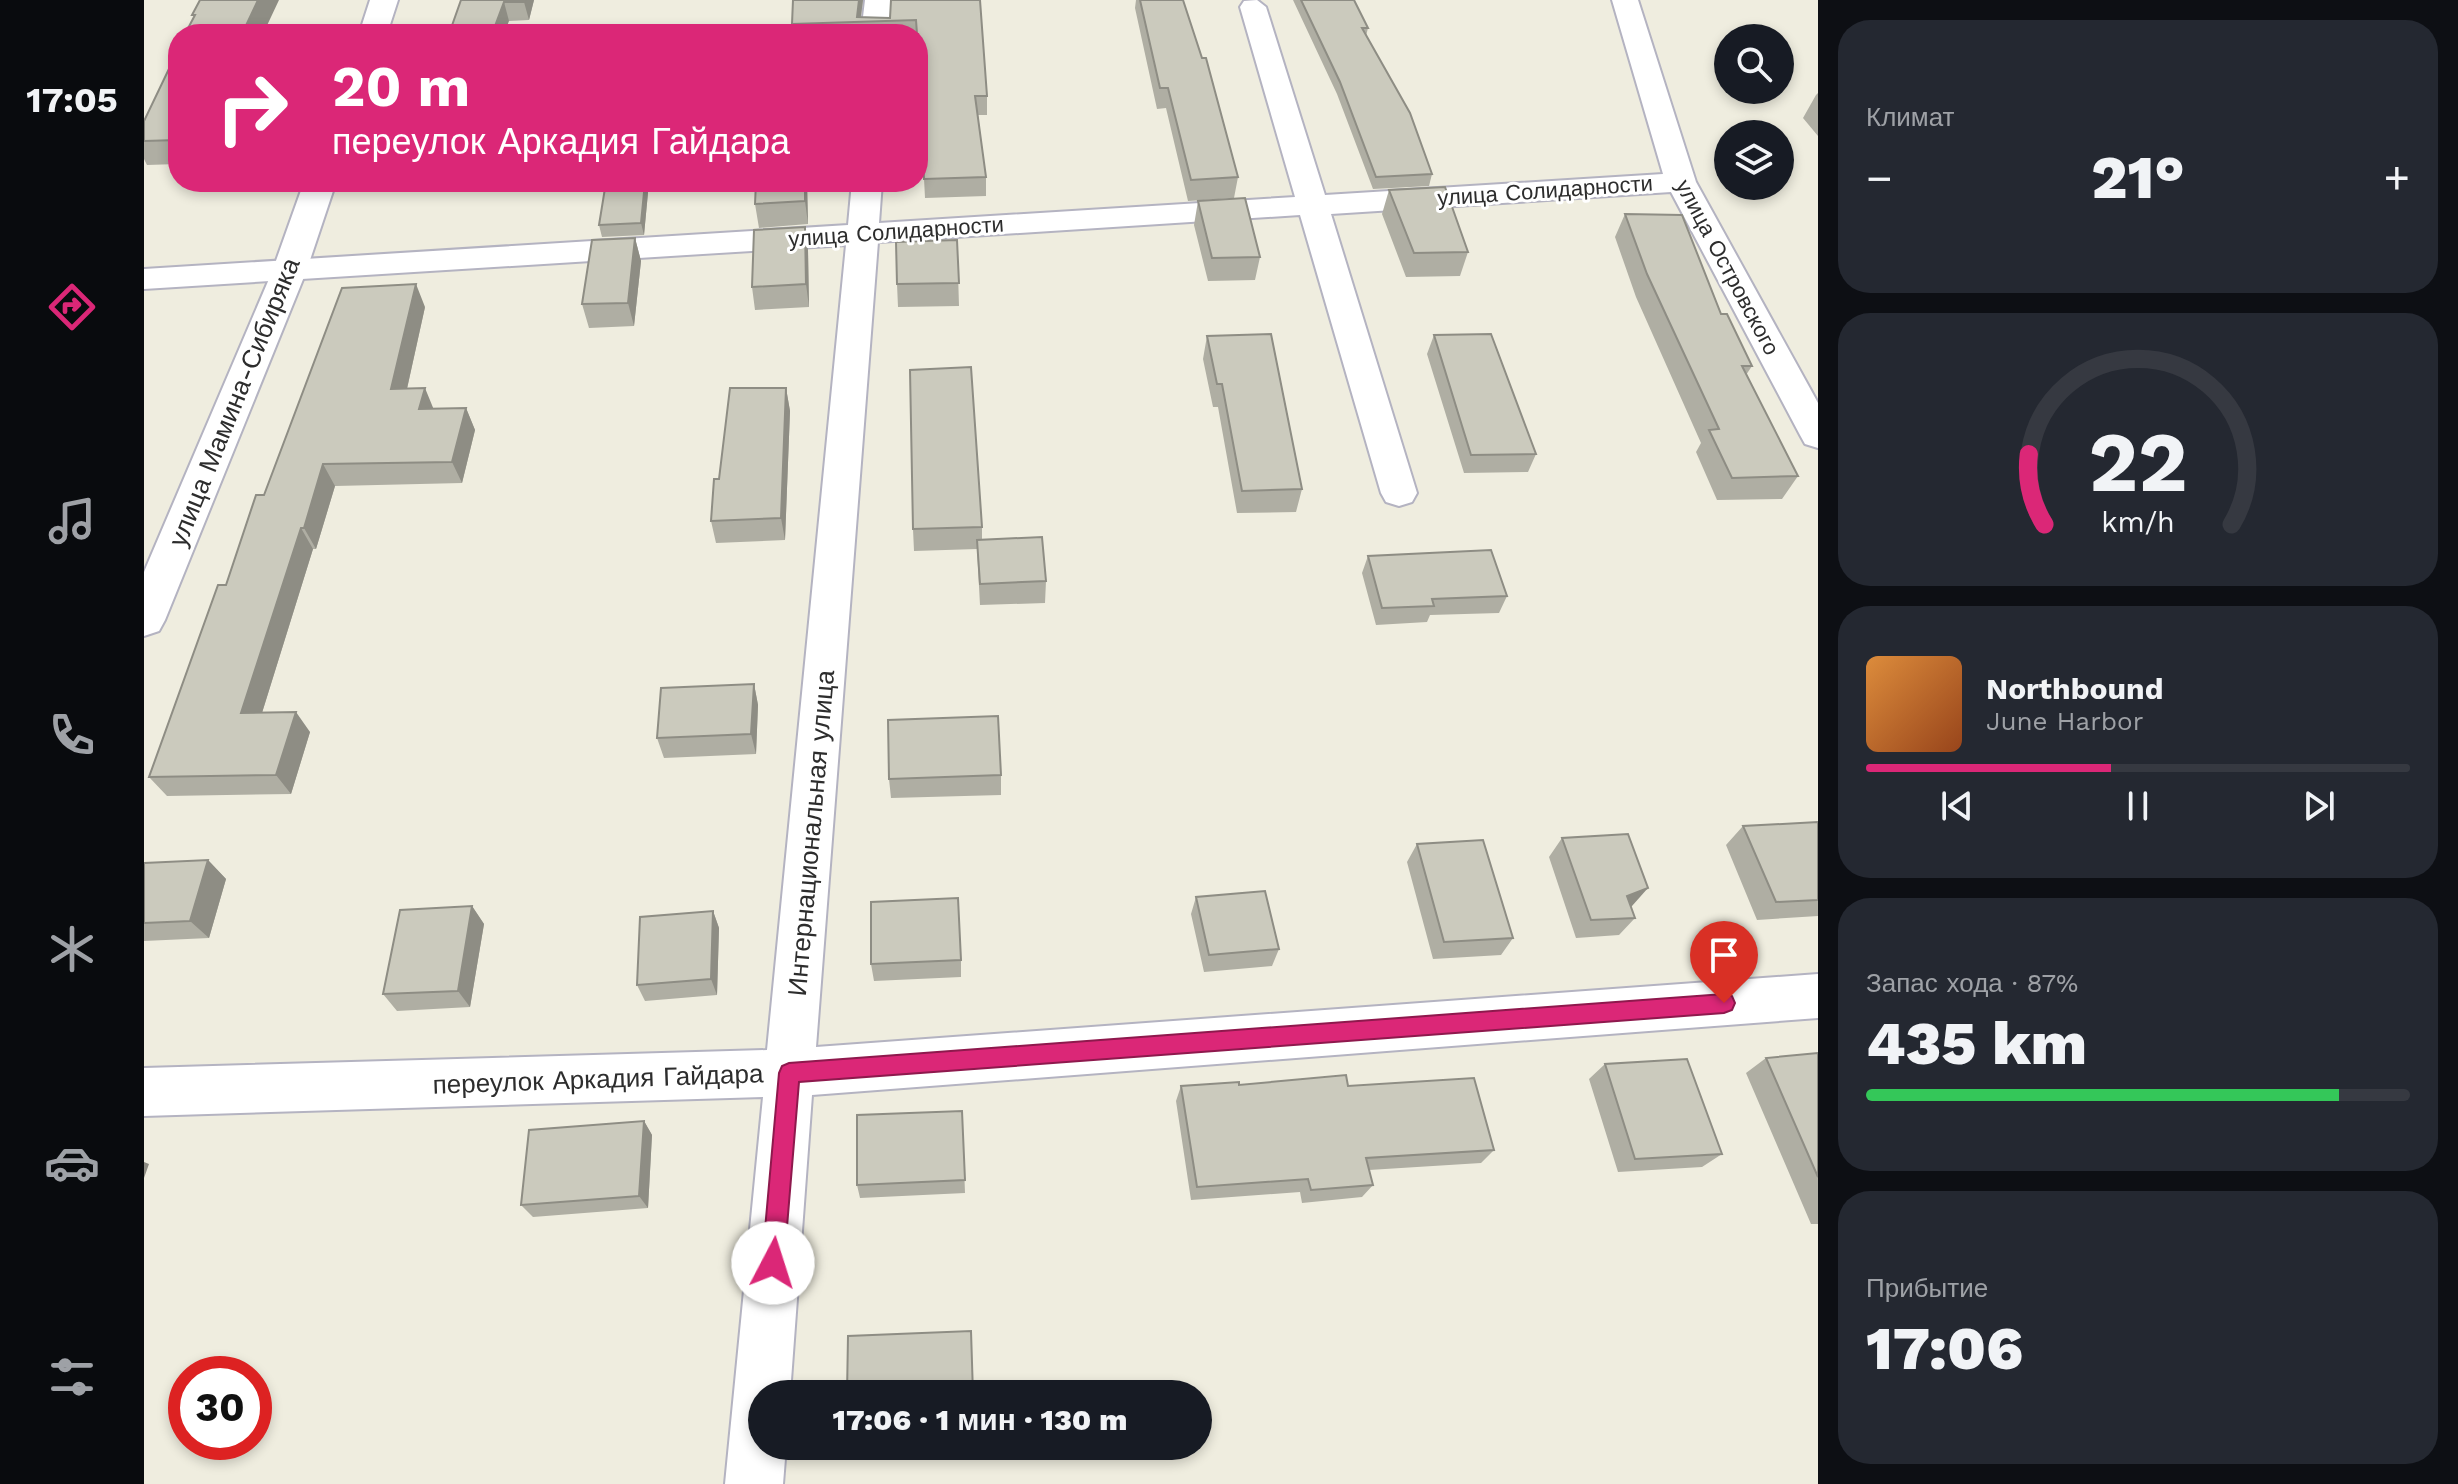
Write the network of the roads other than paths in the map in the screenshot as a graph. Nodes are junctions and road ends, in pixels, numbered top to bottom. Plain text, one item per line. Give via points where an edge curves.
1 (384, 0) edge
2 (878, 0) edge
3 (1625, 0) edge
4 (1253, 7) dead end
5 (376, 24) edge
6 (876, 24) edge
7 (1681, 182) junction
8 (317, 192) edge
9 (867, 192) edge
10 (1312, 205) junction
11 (865, 232) junction
12 (289, 272) junction
13 (144, 279) edge
14 (1818, 435) edge
15 (1399, 493) dead end
16 (144, 620) edge
17 (1818, 996) edge
18 (789, 1073) junction
19 (144, 1092) edge
20 (754, 1484) edge

1 - 5 street
2 - 6 street
3 - 7 street, улица Островского
4 - 10 street
7 - 10 street, улица Солидарности
7 - 14 street, улица Островского
8 - 12 street, улица Мамина-Сибиряка
9 - 11 street, Интернациональная улица
10 - 11 street, улица Солидарности
10 - 15 street
11 - 12 street, улица Солидарности
11 - 18 street, Интернациональная улица
12 - 13 street, улица Солидарности
12 - 16 street, улица Мамина-Сибиряка
17 - 18 street, переулок Аркадия Гайдара
18 - 19 street, переулок Аркадия Гайдара
18 - 20 street, Интернациональная улица

